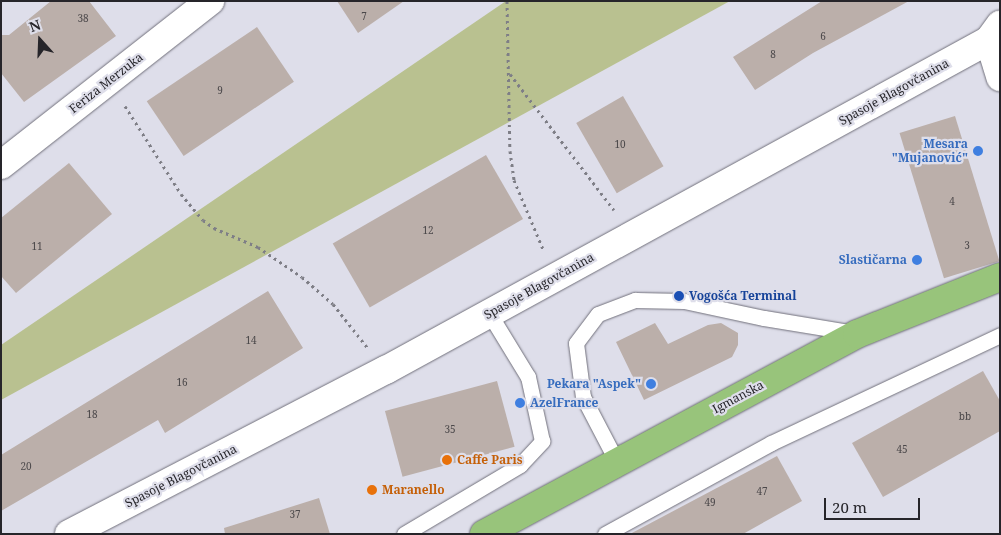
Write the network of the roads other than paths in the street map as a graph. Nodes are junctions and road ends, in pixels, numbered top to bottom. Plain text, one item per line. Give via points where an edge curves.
1 (210, 1) edge
2 (994, 32) edge
3 (1000, 77) edge
4 (1, 165) edge
5 (1000, 277) edge
6 (489, 313) junction
7 (857, 334) junction
8 (1000, 335) edge
9 (617, 462) junction
10 (68, 534) edge
11 (404, 534) edge
12 (484, 534) edge
13 (605, 534) edge

1 - 4 street, Feriza Merzuka
2 - 3 street
2 - 6 street, Spasoje Blagovčanina
5 - 7 main road, Igmanska
6 - 10 street, Spasoje Blagovčanina via 386,370
6 - 11 lane via 528,377 542,441 520,464
7 - 9 main road, Igmanska
7 - 9 lane via 684,301 635,300 598,314 576,343 577,352 584,397
8 - 13 lane via 771,443
9 - 12 main road, Igmanska

